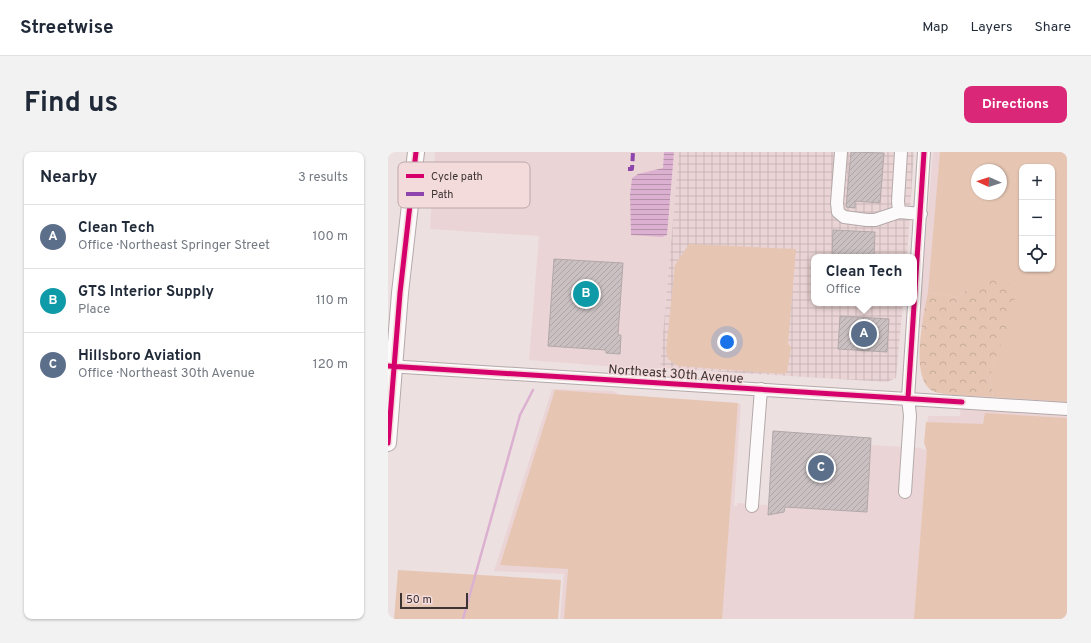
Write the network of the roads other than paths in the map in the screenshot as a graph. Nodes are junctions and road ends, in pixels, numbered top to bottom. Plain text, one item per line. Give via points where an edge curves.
1 (416, 152) edge
2 (841, 152) edge
3 (901, 152) edge
4 (924, 152) edge
5 (415, 162) edge
6 (409, 208) edge
7 (899, 212) junction
8 (921, 214) junction
9 (917, 271) edge
10 (914, 306) edge
11 (391, 366) edge
12 (761, 389) junction
13 (908, 398) junction
14 (1067, 409) edge
15 (388, 442) edge
16 (905, 492) dead end
17 (752, 506) dead end

1 - 5 main road
2 - 7 street via 838,212 844,218 875,220
3 - 7 street
4 - 8 street
6 - 11 main road
7 - 8 street
8 - 9 street
10 - 13 street
11 - 12 street, Northeast 30th Avenue
11 - 15 main road
12 - 13 street, Northeast 30th Avenue
12 - 17 street
13 - 14 street, Northeast 30th Avenue
13 - 16 street via 910,416

